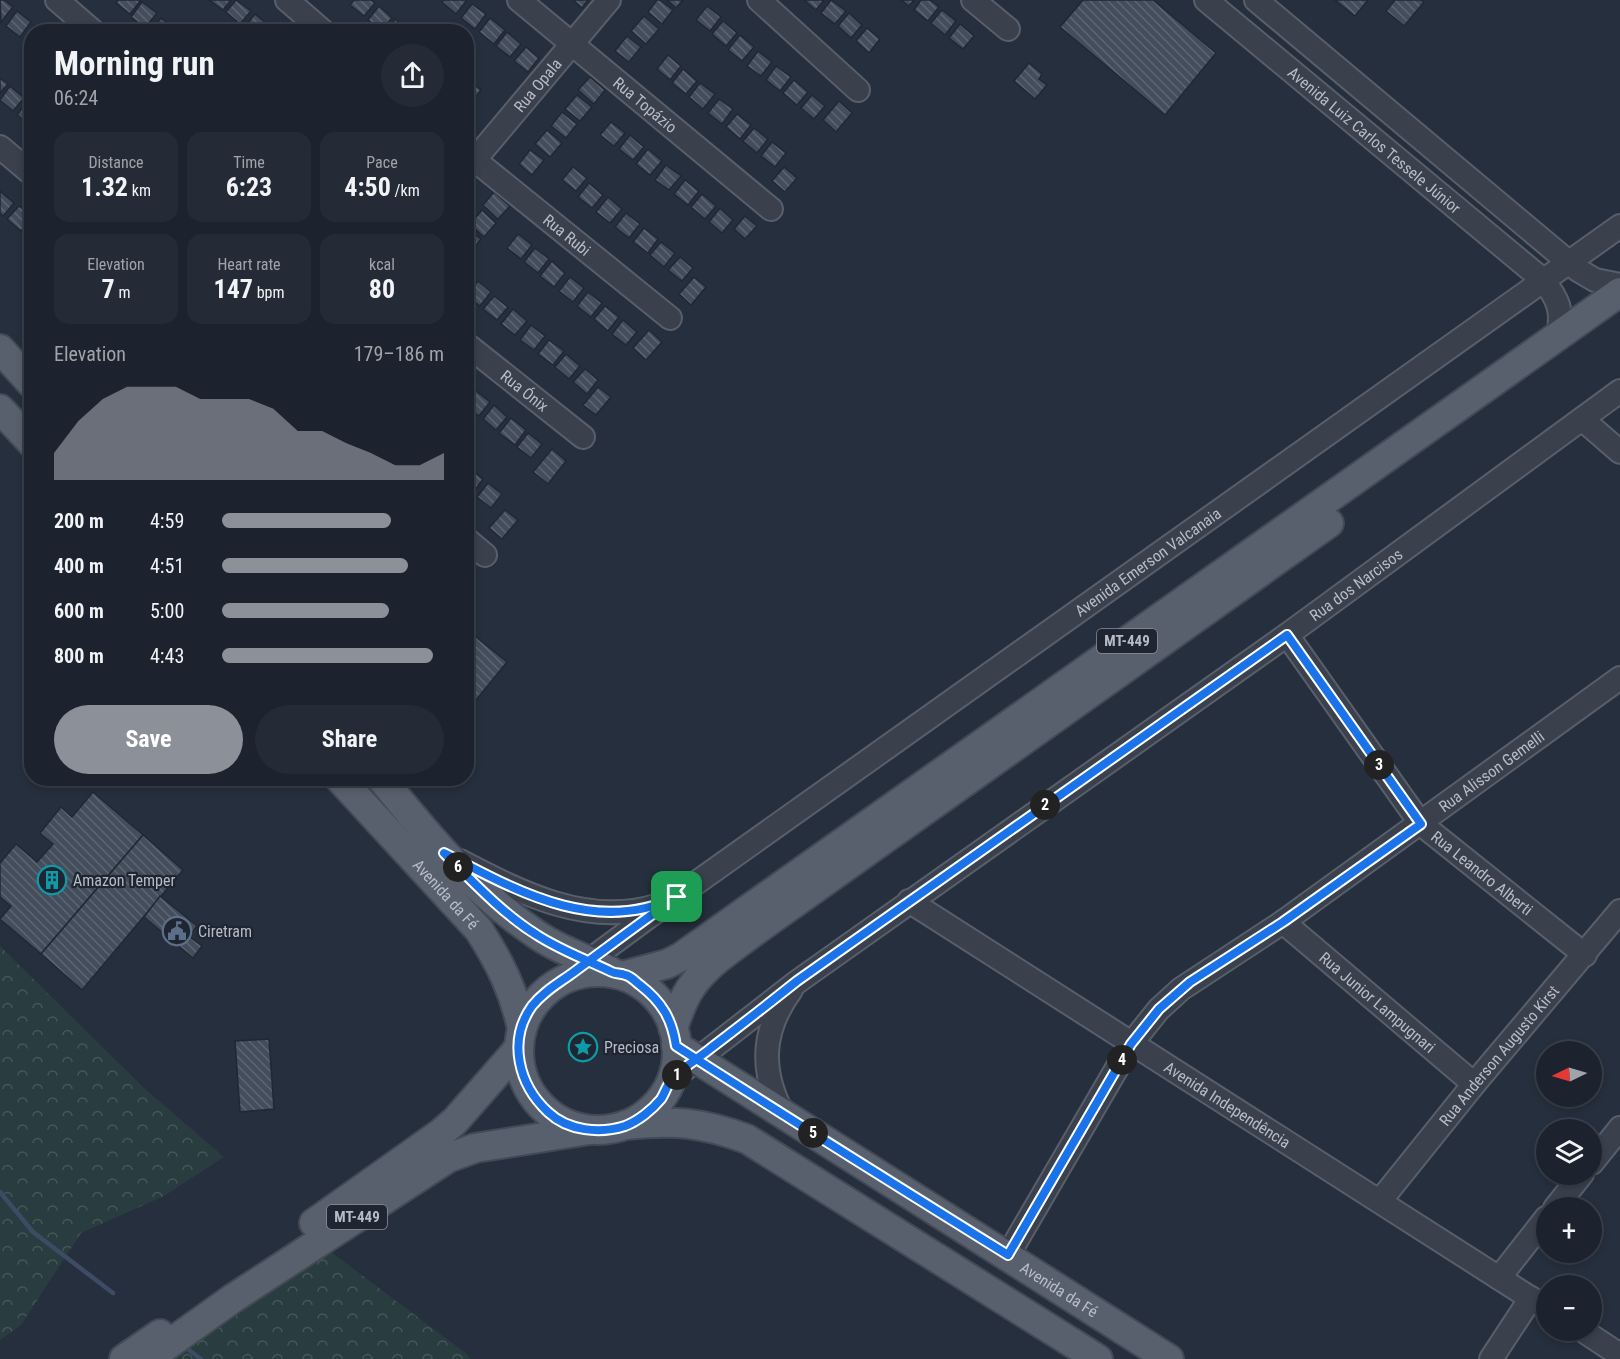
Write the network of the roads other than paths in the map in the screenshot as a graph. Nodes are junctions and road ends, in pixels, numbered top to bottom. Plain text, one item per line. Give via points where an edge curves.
1 (57, 0) edge
2 (287, 0) edge
3 (519, 0) edge
4 (609, 0) edge
5 (759, 0) edge
6 (973, 0) edge
7 (1206, 0) edge
8 (1256, 0) edge
9 (85, 24) edge
10 (315, 24) edge
11 (1008, 29) dead end
12 (572, 44) junction
13 (858, 90) dead end
14 (0, 147) edge
15 (474, 155) edge
16 (474, 165) edge
17 (24, 167) edge
18 (771, 209) dead end
19 (1620, 226) edge
20 (1569, 262) junction
21 (1543, 280) junction
22 (1620, 285) edge
23 (1620, 292) edge
24 (1620, 315) edge
25 (670, 318) dead end
26 (1558, 336) junction
27 (0, 349) edge
28 (474, 350) edge
29 (24, 375) edge
30 (1617, 398) edge
31 (0, 409) edge
32 (1582, 419) junction
33 (24, 434) edge
34 (583, 436) dead end
35 (1620, 452) edge
36 (474, 546) edge
37 (485, 555) dead end
38 (1287, 635) junction
39 (1616, 687) edge
40 (346, 786) edge
41 (388, 786) edge
42 (1421, 824) junction
43 (444, 853) junction
44 (677, 897) junction
45 (909, 901) junction
46 (1620, 911) edge
47 (1283, 922) junction
48 (1585, 955) junction
49 (578, 969) junction
50 (620, 974) junction
51 (797, 981) junction
52 (520, 1039) junction
53 (1131, 1044) junction
54 (682, 1045) junction
55 (1474, 1084) junction
56 (783, 1114) junction
57 (626, 1125) junction
58 (1620, 1128) edge
59 (589, 1130) junction
60 (1602, 1150) edge
61 (1573, 1185) edge
62 (1564, 1197) edge
63 (1380, 1201) junction
64 (1536, 1230) edge
65 (1008, 1255) junction
66 (1498, 1278) junction
67 (1536, 1301) edge
68 (1536, 1306) edge
69 (1599, 1341) edge
70 (1620, 1355) edge
71 (124, 1359) edge
72 (148, 1359) edge
73 (1098, 1359) edge
74 (1169, 1359) edge
75 (1491, 1359) edge

1 - 9 street
2 - 10 street
3 - 12 street, Rua Topázio
4 - 12 street, Rua Opala
5 - 13 street
6 - 11 street
7 - 21 street, Avenida Luiz Carlos Tessele Júnior
8 - 20 street, Avenida Luiz Carlos Tessele Júnior
12 - 15 street, Rua Opala
12 - 18 street, Rua Topázio
14 - 17 street
16 - 25 street, Rua Rubi
19 - 20 street, Avenida Emerson Valcanaia
20 - 21 street, Avenida Emerson Valcanaia
20 - 22 street, Avenida Luiz Carlos Tessele Júnior via 1587,276
21 - 26 street, Avenida Luiz Carlos Tessele Júnior via 1560,307
21 - 44 street, Avenida Emerson Valcanaia
23 - 26 main road, MT-449
24 - 54 main road, MT-449 via 708,967 682,1003
26 - 50 main road, MT-449 via 681,957
27 - 29 main road
28 - 34 street, Rua Ónix
30 - 32 street, Rua dos Narcisos
31 - 33 main road
32 - 35 street
32 - 38 street, Rua dos Narcisos
36 - 37 street
38 - 42 street, Rua Leandro Alberti
38 - 45 street, Rua dos Narcisos
39 - 42 street, Rua Alisson Gemelli
40 - 52 main road, Avenida da Fé via 479,930 507,979
41 - 43 main road, Avenida da Fé
42 - 47 street, Rua Alisson Gemelli
42 - 48 street, Rua Leandro Alberti
43 - 44 street via 522,892 585,911 636,911
43 - 49 main road, Avenida da Fé via 472,882
44 - 49 street
45 - 51 street, Rua dos Narcisos
45 - 53 street, Avenida Independência
46 - 48 street, Rua Anderson Augusto Kirst
47 - 53 street, Rua Alisson Gemelli via 1181,989
47 - 55 street, Rua Junior Lampugnari
48 - 55 street, Rua Anderson Augusto Kirst
49 - 50 main road, Avenida da Fé
49 - 52 main road, MT-449 via 547,990 531,1008
50 - 54 main road via 654,995
51 - 54 street, Rua dos Narcisos
51 - 56 street, Rua dos Narcisos via 779,1010 766,1064
52 - 59 main road, MT-449 via 520,1066 537,1102 552,1116
52 - 71 main road, MT-449 via 441,1133
53 - 63 street, Avenida Independência
53 - 65 street, Rua Alisson Gemelli
54 - 56 main road, Avenida da Fé
54 - 57 main road, MT-449 via 672,1079 661,1099 645,1115
55 - 63 street, Rua Anderson Augusto Kirst
56 - 65 main road, Avenida da Fé
57 - 59 main road, MT-449
57 - 73 main road via 691,1123 747,1139
58 - 60 street
59 - 72 main road, MT-449 via 475,1148 448,1158 232,1299
61 - 62 street
63 - 66 street, Avenida Independência
64 - 66 street
65 - 74 main road, Avenida da Fé
66 - 67 street, Avenida Independência
68 - 75 street
69 - 70 street

